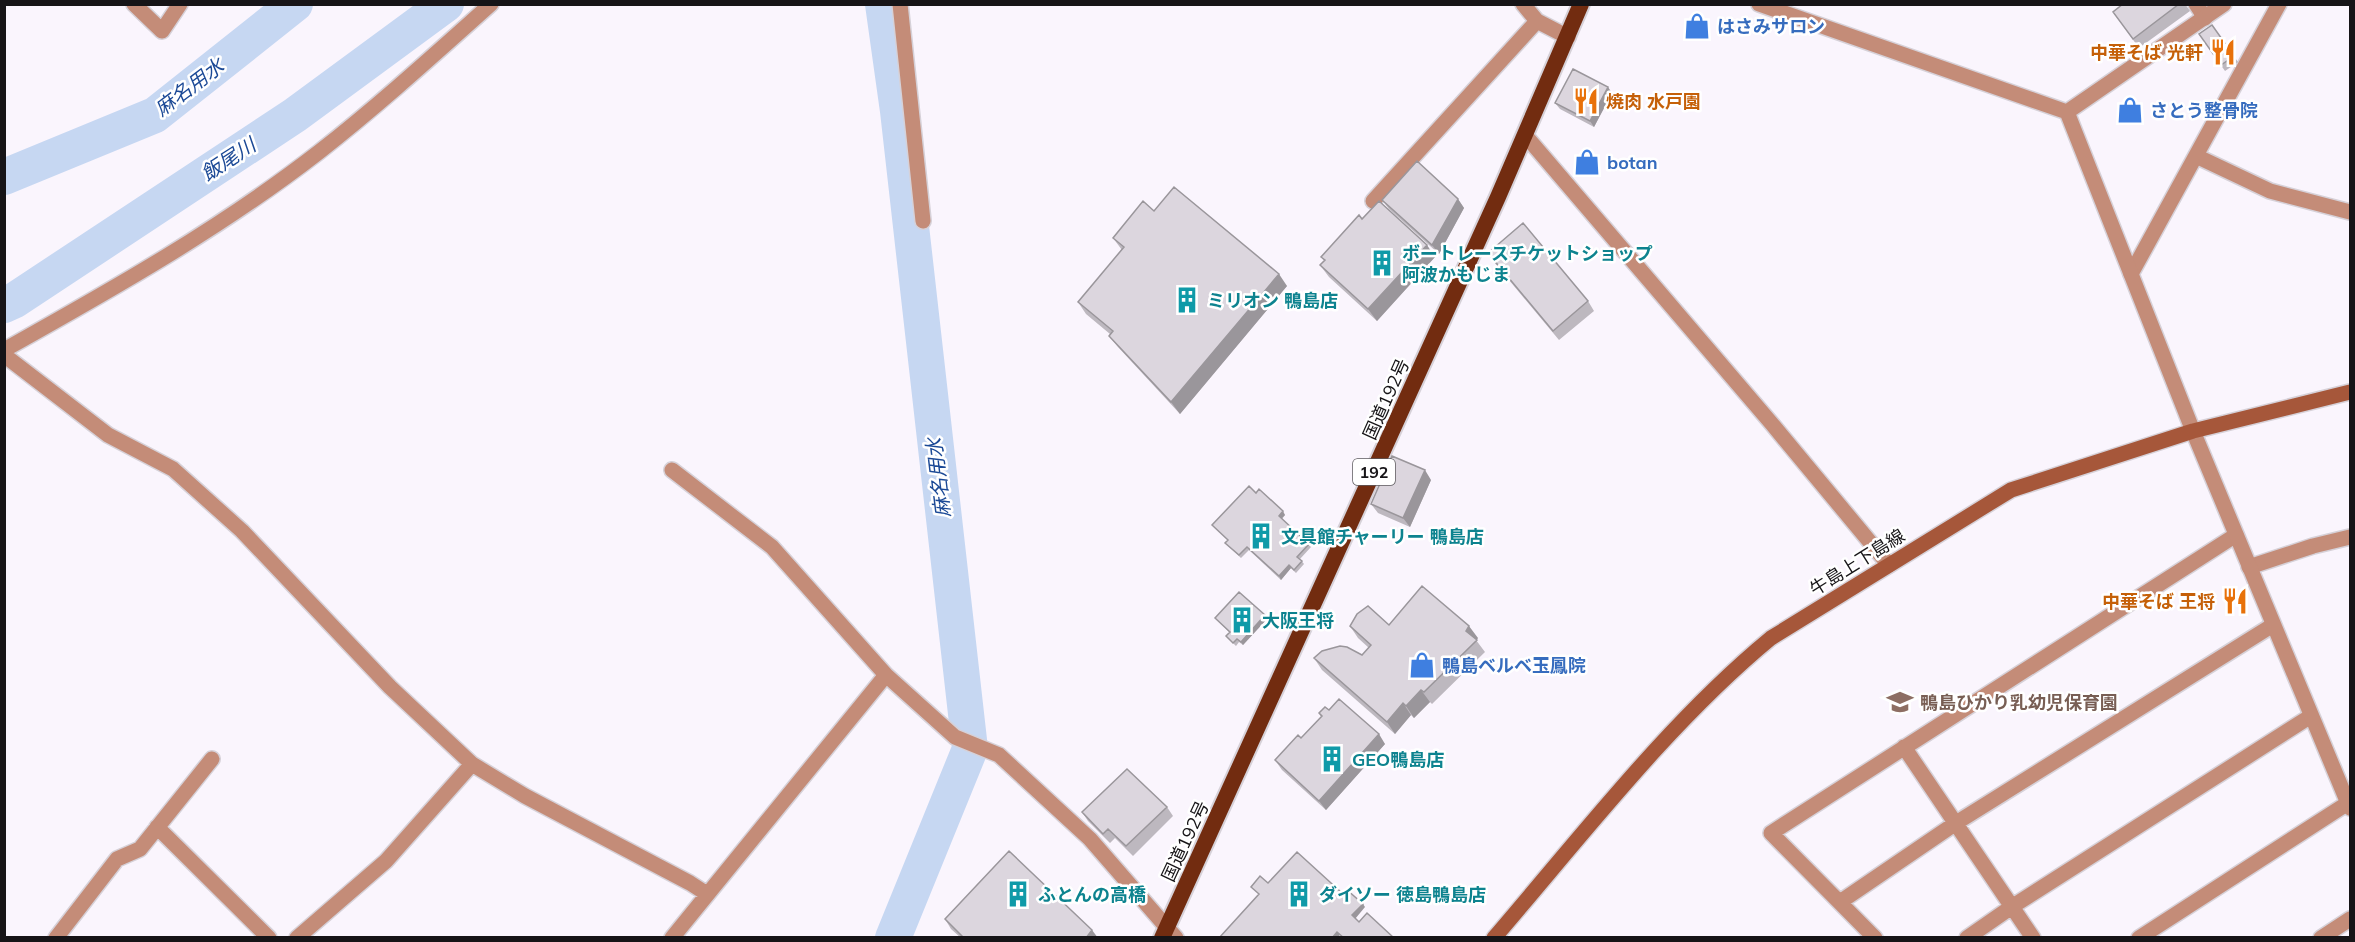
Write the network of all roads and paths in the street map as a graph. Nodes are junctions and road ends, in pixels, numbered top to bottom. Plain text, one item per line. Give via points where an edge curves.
1 (134, 4) edge
2 (180, 4) edge
3 (491, 4) edge
4 (900, 4) edge
5 (1523, 4) edge
6 (1581, 4) edge
7 (1759, 4) edge
8 (2196, 4) edge
9 (2224, 4) edge
10 (2279, 4) edge
11 (2205, 18) junction
12 (1537, 21) junction
13 (1568, 37) junction
14 (2067, 112) junction
15 (1526, 135) junction
16 (2196, 156) junction
17 (1373, 201) dead end
18 (2350, 212) edge
19 (923, 221) dead end
20 (2131, 274) junction
21 (4, 350) edge
22 (4, 355) edge
23 (2350, 392) edge
24 (2193, 431) junction
25 (672, 470) dead end
26 (2236, 535) junction
27 (2350, 537) edge
28 (1889, 565) junction
29 (2249, 567) junction
30 (2273, 625) junction
31 (885, 675) junction
32 (2311, 716) junction
33 (1904, 747) junction
34 (212, 759) dead end
35 (472, 764) junction
36 (2349, 805) edge
37 (1956, 823) junction
38 (158, 827) junction
39 (707, 894) junction
40 (1840, 902) junction
41 (2013, 906) junction
42 (2350, 919) edge
43 (1168, 934) edge
44 (56, 938) edge
45 (269, 938) edge
46 (297, 938) edge
47 (672, 938) edge
48 (1494, 938) edge
49 (1875, 938) edge
50 (1967, 938) edge
51 (2033, 938) edge
52 (2139, 938) edge
53 (2321, 938) edge

1 - 2 street via 162,31
3 - 21 street via 308,160 173,253
4 - 19 street
5 - 12 street
6 - 13 highway, 国道192号 / 192
7 - 14 street
8 - 11 street
9 - 11 street
10 - 16 street
11 - 14 street
12 - 13 street
12 - 17 street
13 - 15 highway, 国道192号 / 192
14 - 20 street
15 - 28 street
15 - 43 highway, 国道192号 / 192
16 - 18 street via 2270,191
16 - 20 street
20 - 24 street
22 - 35 street via 108,435 173,469 242,531 390,687
23 - 24 main road, 牛島上下島線
24 - 26 street
24 - 28 main road, 牛島上下島線 via 2011,490
25 - 31 street via 772,547
26 - 29 street
26 - 33 street
27 - 29 street
28 - 48 main road, 牛島上下島線 via 1771,638 1735,668 1653,754
29 - 30 street
30 - 32 street
30 - 37 street
31 - 39 street
31 - 43 street via 955,737 999,754 1090,839
32 - 36 street
32 - 41 street
33 - 37 street
33 - 40 street via 1771,833
34 - 38 street
35 - 39 street
35 - 46 street via 386,861
36 - 52 street
37 - 40 street
37 - 41 street
38 - 44 street via 140,849 117,859
38 - 45 street
39 - 47 street
40 - 49 street
41 - 50 street
41 - 51 street
42 - 53 street

